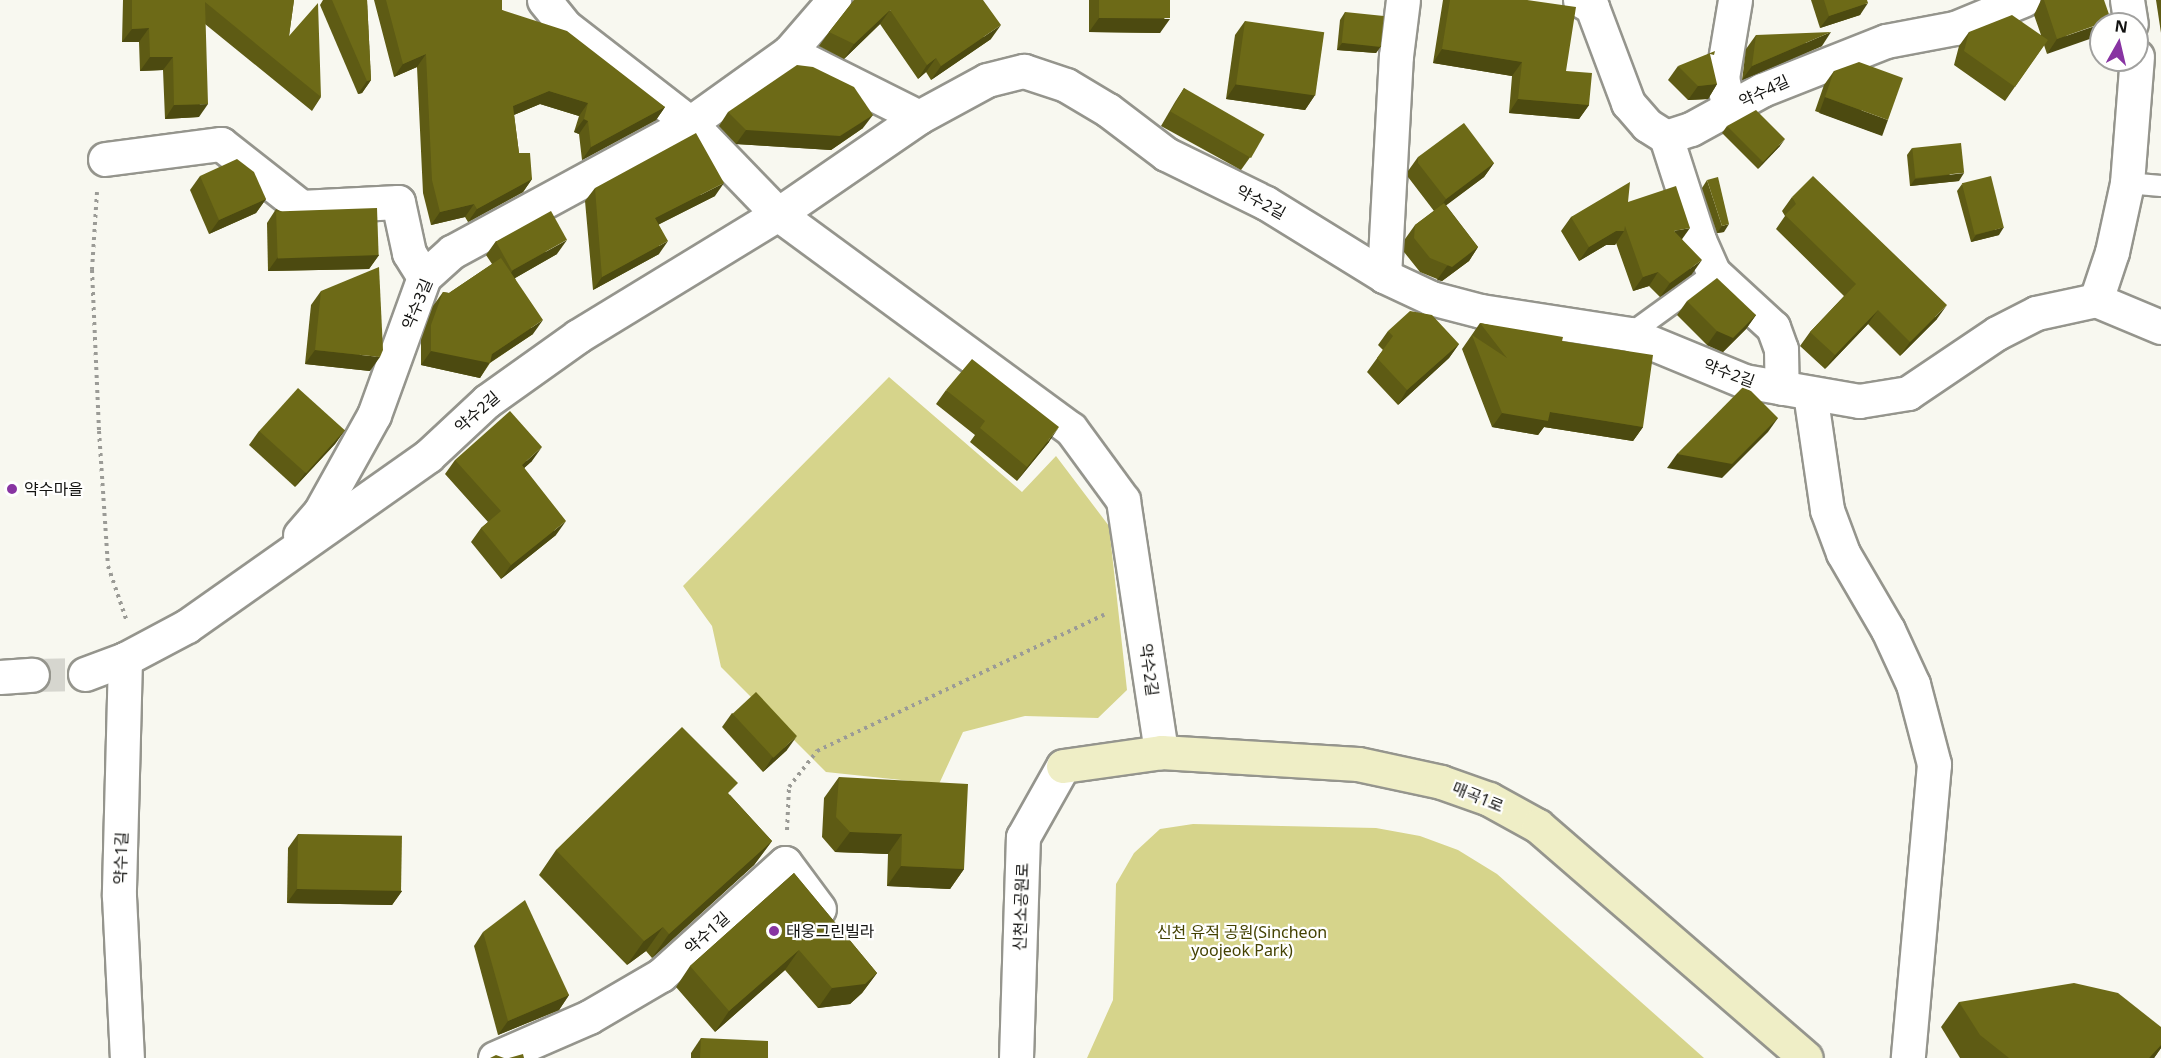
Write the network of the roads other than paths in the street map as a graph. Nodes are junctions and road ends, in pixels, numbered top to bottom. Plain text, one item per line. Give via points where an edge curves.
1 (544, 0) edge
2 (834, 0) edge
3 (1403, 0) edge
4 (1580, 0) edge
5 (1735, 0) edge
6 (2023, 0) edge
7 (789, 52) junction
8 (2136, 72) edge
9 (1729, 108) junction
10 (920, 117) junction
11 (690, 123) junction
12 (1666, 137) junction
13 (105, 159) road end
14 (2127, 183) junction
15 (2161, 186) edge
16 (778, 214) junction
17 (1714, 273) junction
18 (1384, 276) junction
19 (424, 277) junction
20 (2096, 300) junction
21 (2161, 327) edge
22 (1630, 334) junction
23 (1796, 391) junction
24 (275, 564) junction
25 (131, 655) junction
26 (85, 674) tunnel mouth
27 (32, 675) tunnel mouth
28 (0, 676) edge
29 (1161, 752) junction
30 (1063, 766) joint
31 (835, 929) edge
32 (127, 1058) edge
33 (495, 1058) edge
34 (1016, 1058) edge
35 (1806, 1058) edge
36 (1908, 1058) edge

1 - 11 street via 565,26
2 - 7 street, 약수3길
3 - 18 street via 1396,56
4 - 12 street via 1592,7 1629,103 1647,125
5 - 9 street via 1722,78
6 - 9 street, 약수4길 via 1955,28 1886,41 1762,90
7 - 10 street
7 - 11 street, 약수3길
8 - 14 street
9 - 12 street, 약수4길 via 1691,129
10 - 16 street, 약수2길
10 - 18 street, 약수2길 via 987,80 1024,71 1066,85 1108,110 1166,154 1266,203
11 - 16 street
11 - 19 street, 약수3길 via 452,252
12 - 17 street, 약수2길 via 1699,240
13 - 19 street via 221,144 301,207 398,202 409,253
14 - 15 lane
14 - 20 street via 2112,252
16 - 24 street, 약수2길 via 578,336 487,401 428,456
16 - 29 street, 약수2길 via 1071,429 1123,500
17 - 22 lane
17 - 23 street, 약수2길 via 1773,327
18 - 22 street, 약수2길 via 1431,298 1481,311
19 - 24 street, 약수3길 via 374,415 320,512
20 - 21 street
20 - 23 street, 약수2길 via 2036,313 1997,333 1908,393 1859,401
22 - 23 street, 약수2길 via 1744,381
23 - 36 street via 1827,510 1843,553 1888,630 1913,684 1934,764
24 - 25 street, 약수2길 via 187,626
25 - 26 street, 약수2길
25 - 32 street, 약수1길 via 120,896
27 - 28 street
29 - 30 street, 매곡1로
29 - 35 street, 매곡1로 via 1358,764 1441,782 1489,799 1538,826
30 - 34 street, 신천소공원로 via 1023,837
31 - 33 street, 약수1길 via 785,863 661,975 589,1017

